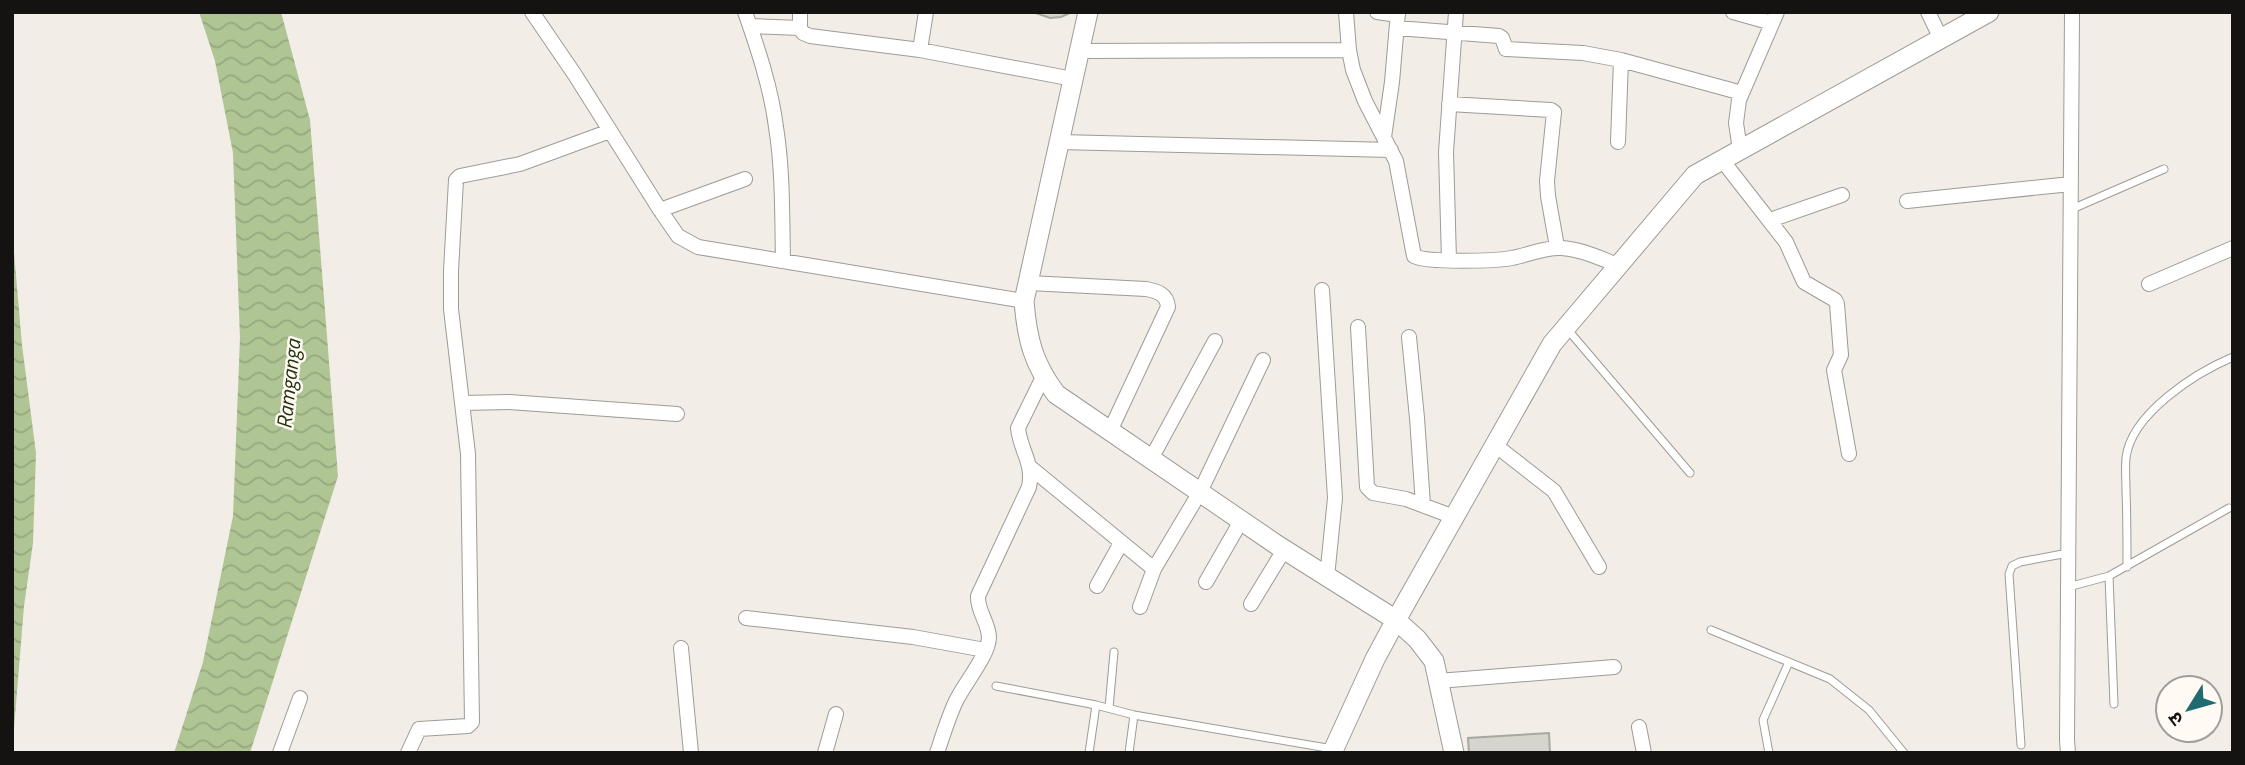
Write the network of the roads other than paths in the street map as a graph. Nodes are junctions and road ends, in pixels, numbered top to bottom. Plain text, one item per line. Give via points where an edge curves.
1 (532, 12) edge
2 (800, 12) edge
3 (926, 12) edge
4 (1088, 12) edge
5 (1346, 12) edge
6 (1377, 12) edge
7 (1456, 12) edge
8 (1733, 12) edge
9 (1928, 12) edge
10 (1989, 12) edge
11 (2072, 12) edge
12 (1398, 18) edge
13 (1774, 18) edge
14 (748, 19) edge
15 (800, 28) junction
16 (1454, 34) junction
17 (1941, 38) junction
18 (920, 50) junction
19 (1349, 50) junction
20 (1079, 51) junction
21 (1621, 60) junction
22 (1073, 79) junction
23 (1742, 93) junction
24 (1449, 104) junction
25 (610, 131) junction
26 (1059, 142) junction
27 (1618, 142) dead end
28 (1387, 143) junction
29 (1740, 150) junction
30 (1722, 160) junction
31 (2164, 169) dead end
32 (745, 180) dead end
33 (2071, 184) junction
34 (1842, 195) dead end
35 (1907, 201) dead end
36 (2071, 209) junction
37 (660, 210) junction
38 (1770, 220) junction
39 (1558, 247) junction
40 (2233, 248) edge
41 (1449, 260) junction
42 (783, 261) junction
43 (1618, 265) junction
44 (2149, 284) dead end
45 (1322, 290) dead end
46 (1026, 292) junction
47 (1358, 327) dead end
48 (1565, 327) junction
49 (1409, 337) dead end
50 (1215, 341) dead end
51 (2233, 357) edge
52 (1263, 360) dead end
53 (1043, 377) junction
54 (462, 403) junction
55 (677, 414) dead end
56 (1110, 431) junction
57 (1495, 444) junction
58 (1849, 454) dead end
59 (1151, 459) junction
60 (1031, 468) junction
61 (1690, 473) dead end
62 (1200, 492) junction
63 (1423, 505) junction
64 (2229, 508) dead end
65 (1454, 517) junction
66 (1241, 521) junction
67 (1121, 543) junction
68 (1284, 550) junction
69 (2068, 553) junction
70 (1599, 567) dead end
71 (2127, 567) junction
72 (1153, 569) junction
73 (2109, 576) junction
74 (1327, 577) junction
75 (1206, 582) dead end
76 (1097, 586) dead end
77 (2068, 587) junction
78 (1251, 604) dead end
79 (1140, 607) dead end
80 (746, 618) dead end
81 (1396, 620) junction
82 (1711, 630) dead end
83 (681, 648) dead end
84 (985, 650) junction
85 (1114, 652) dead end
86 (1789, 662) junction
87 (1615, 667) dead end
88 (1438, 681) junction
89 (996, 686) dead end
90 (300, 698) dead end
91 (2114, 704) dead end
92 (1096, 705) junction
93 (1109, 708) junction
94 (836, 714) dead end
95 (1134, 715) junction
96 (1639, 727) dead end
97 (2021, 745) dead end
98 (1333, 751) edge
99 (280, 753) edge
100 (408, 753) edge
101 (691, 753) edge
102 (825, 753) edge
103 (937, 753) edge
104 (1089, 753) edge
105 (1129, 753) edge
106 (1454, 753) edge
107 (1644, 753) edge
108 (1769, 753) edge
109 (1904, 753) edge
110 (2068, 753) edge

1 - 25 street
2 - 15 street
3 - 18 street
4 - 20 street
5 - 19 street
6 - 12 street
7 - 16 street
8 - 13 street
9 - 17 street
10 - 17 street
11 - 33 street
12 - 16 street
12 - 28 street
13 - 23 street
14 - 15 street
14 - 42 street via 776,124
15 - 18 street via 810,36
16 - 21 street via 1499,36 1506,49
16 - 24 street
17 - 29 street
18 - 22 street
19 - 20 street
19 - 28 street via 1365,101
20 - 22 street
21 - 23 street
21 - 27 street
22 - 26 street
23 - 29 street via 1736,123
24 - 39 street via 1554,112 1547,181
24 - 41 street
25 - 37 street
25 - 54 street via 520,164 456,180 451,309
26 - 28 street
26 - 46 street
28 - 41 street via 1401,176 1414,256
29 - 30 street
30 - 38 street
30 - 43 street via 1695,175
31 - 36 lane
32 - 37 street
33 - 35 street
33 - 36 street
34 - 38 street
36 - 69 street
37 - 42 street via 678,236 698,247
38 - 58 street via 1804,282 1837,304 1841,355 1833,370
39 - 41 street via 1510,258
39 - 43 street
40 - 44 street
42 - 46 street
43 - 48 street
45 - 74 street via 1335,498
46 - 53 street via 1027,332
46 - 56 street via 1146,289 1167,300 1168,307
47 - 63 street via 1367,487 1373,493
48 - 57 street
48 - 61 lane
49 - 63 street
50 - 59 street
51 - 71 lane via 2186,381 2145,418 2133,436 2126,457
52 - 62 street
53 - 56 street via 1056,394
53 - 60 street via 1018,428
54 - 55 street
54 - 100 street via 468,454 472,722 419,729
56 - 59 street
57 - 65 street
57 - 70 street via 1554,491
59 - 62 street
60 - 67 street
60 - 84 street via 1029,487 978,596 988,629
62 - 66 street
62 - 72 street
63 - 65 street
64 - 71 lane
65 - 81 street
66 - 68 street
66 - 75 street
67 - 72 street
67 - 76 street
68 - 74 street
68 - 78 street
69 - 77 street
69 - 97 lane via 2020,562 2012,566 2009,575
71 - 73 lane
72 - 79 street
73 - 77 lane
73 - 91 lane
74 - 81 street
77 - 110 street
80 - 84 street
81 - 88 street via 1434,661
81 - 98 street
82 - 86 lane
83 - 101 street
84 - 103 street via 957,698
85 - 93 lane
86 - 108 lane via 1763,720
86 - 109 lane via 1829,679 1868,710
87 - 88 street
88 - 106 street
89 - 92 lane
90 - 99 street
92 - 93 lane
92 - 104 lane
93 - 95 lane
94 - 102 street
95 - 98 lane
95 - 105 lane
96 - 107 street

